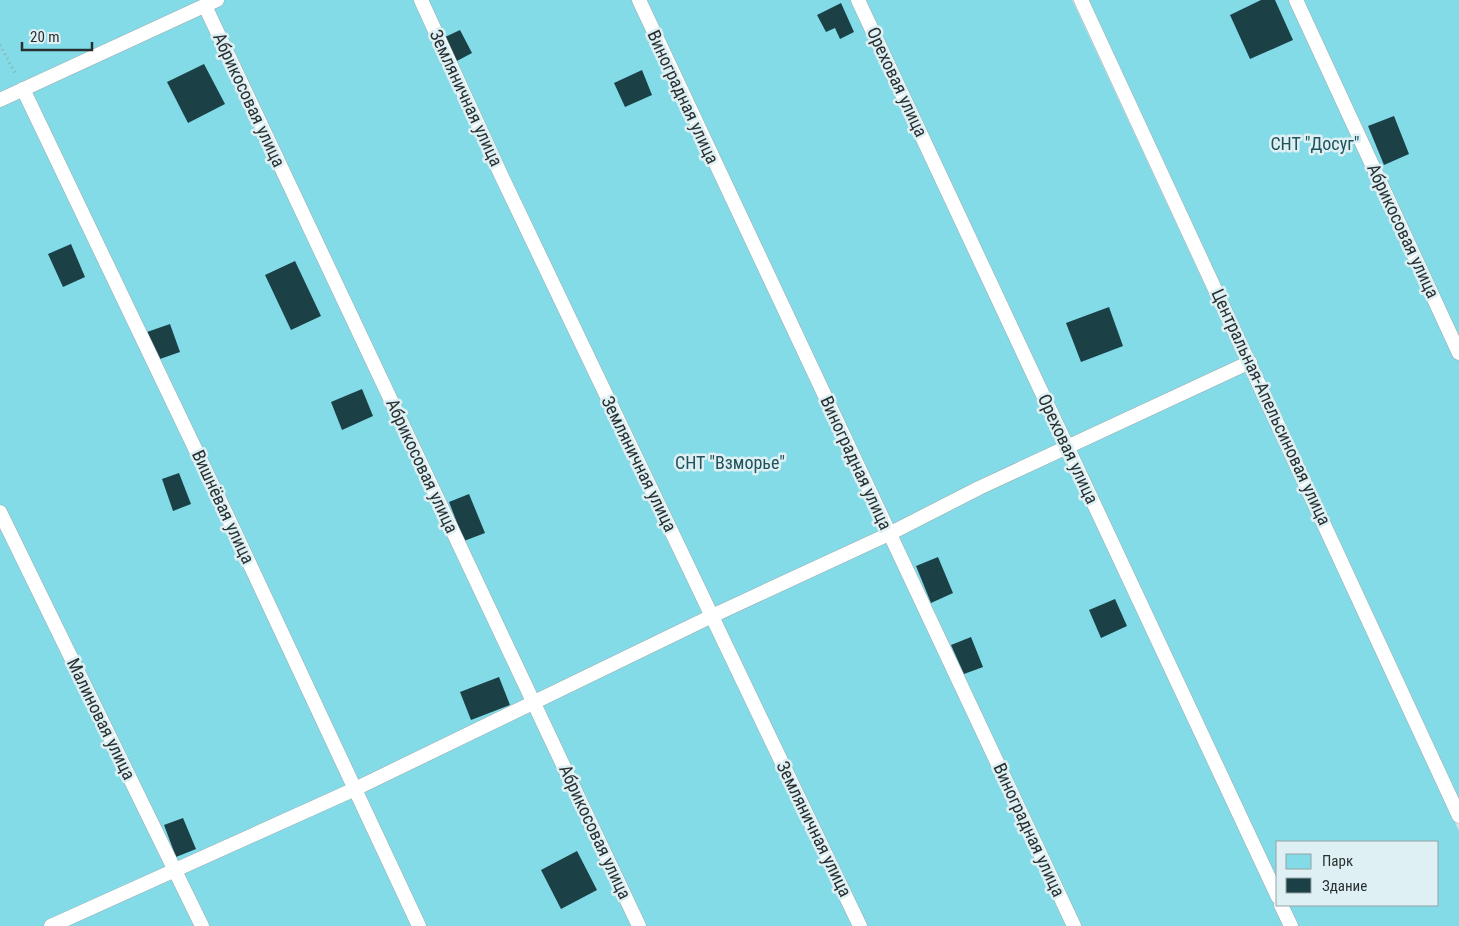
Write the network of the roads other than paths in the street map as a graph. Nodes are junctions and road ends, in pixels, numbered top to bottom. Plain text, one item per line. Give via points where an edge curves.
1 (421, 0) edge
2 (639, 0) edge
3 (858, 0) edge
4 (1081, 0) edge
5 (1296, 0) edge
6 (211, 3) edge
7 (23, 89) junction
8 (0, 100) edge
9 (1459, 353) edge
10 (1250, 362) junction
11 (1067, 447) junction
12 (0, 512) edge
13 (889, 534) junction
14 (712, 616) junction
15 (534, 703) junction
16 (355, 789) junction
17 (1459, 816) edge
18 (175, 870) junction
19 (1276, 894) edge
20 (1281, 906) edge
21 (51, 926) edge
22 (202, 926) edge
23 (419, 926) edge
24 (639, 926) edge
25 (860, 926) edge
26 (1074, 926) edge
27 (1291, 926) edge

1 - 14 lane, Земляничная улица
2 - 13 lane, Виноградная улица
3 - 11 lane, Ореховая улица
4 - 10 lane, Центральная-Апельсиновая улица
5 - 9 lane, Абрикосовая улица
6 - 7 lane
6 - 15 lane, Абрикосовая улица
7 - 8 lane
7 - 16 lane, Вишнёвая улица
10 - 11 lane
10 - 17 lane, Центральная-Апельсиновая улица
11 - 13 lane
11 - 19 lane, Ореховая улица
12 - 18 lane, Малиновая улица
13 - 14 lane
13 - 26 lane, Виноградная улица
14 - 15 lane
14 - 25 lane, Земляничная улица
15 - 16 lane
15 - 24 lane, Абрикосовая улица
16 - 18 lane
16 - 23 lane, Вишнёвая улица
18 - 21 lane
18 - 22 lane, Малиновая улица
20 - 27 lane

